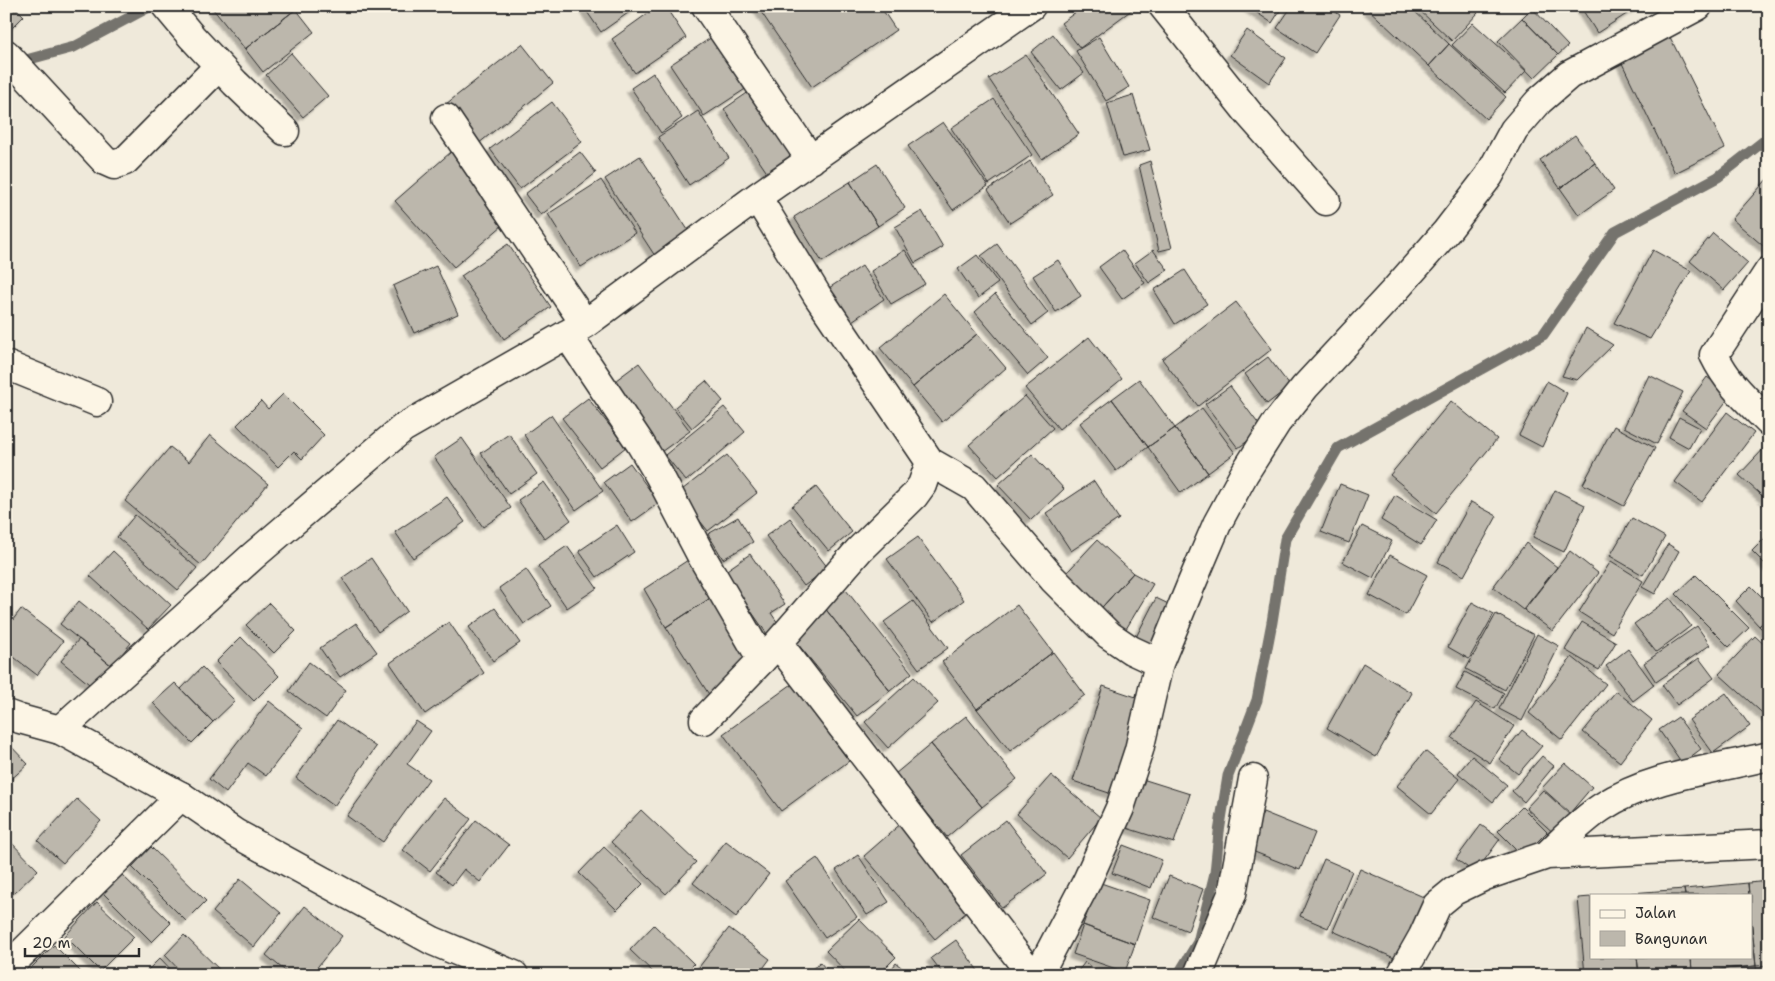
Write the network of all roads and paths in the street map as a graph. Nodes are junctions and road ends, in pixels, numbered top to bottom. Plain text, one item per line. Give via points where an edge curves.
1 (706, 6) edge
2 (1030, 6) edge
3 (1162, 6) edge
4 (1698, 6) edge
5 (167, 8) edge
6 (14, 62) edge
7 (219, 66) junction
8 (446, 118) dead end
9 (285, 132) dead end
10 (811, 160) junction
11 (757, 197) junction
12 (1326, 201) dead end
13 (1769, 271) edge
14 (576, 329) junction
15 (6, 365) edge
16 (97, 402) dead end
17 (1769, 422) edge
18 (930, 462) junction
19 (770, 652) junction
20 (1159, 663) junction
21 (6, 714) edge
22 (704, 720) dead end
23 (60, 730) junction
24 (1769, 756) edge
25 (1253, 779) dead end
26 (181, 796) junction
27 (1769, 844) edge
28 (1548, 855) junction
29 (6, 969) edge
30 (514, 975) edge
31 (1032, 975) edge
32 (1038, 975) edge
33 (1198, 975) edge
34 (1401, 975) edge

1 - 10 street
2 - 10 street
3 - 12 street via 1250,115
4 - 20 street via 1568,75 1514,130 1489,176 1446,232 1277,422 1217,524
5 - 7 street
6 - 7 street via 105,161 114,165 125,161
7 - 9 street
8 - 14 street
10 - 11 street
11 - 14 street
11 - 18 street via 817,295
13 - 17 street via 1714,355 1730,384
14 - 19 street via 701,555
14 - 23 street via 403,428 253,556
15 - 16 street
18 - 19 street via 922,485 914,496 859,550
18 - 20 street via 974,487 1053,579 1109,635
19 - 22 street
19 - 31 street
20 - 32 street via 1139,750 1120,808 1087,881
21 - 23 street
23 - 26 street
24 - 28 street via 1653,782 1602,807
25 - 33 street via 1232,894
26 - 29 street
26 - 30 street via 235,833 425,936
27 - 28 street
28 - 34 street via 1485,876 1454,891 1438,905

